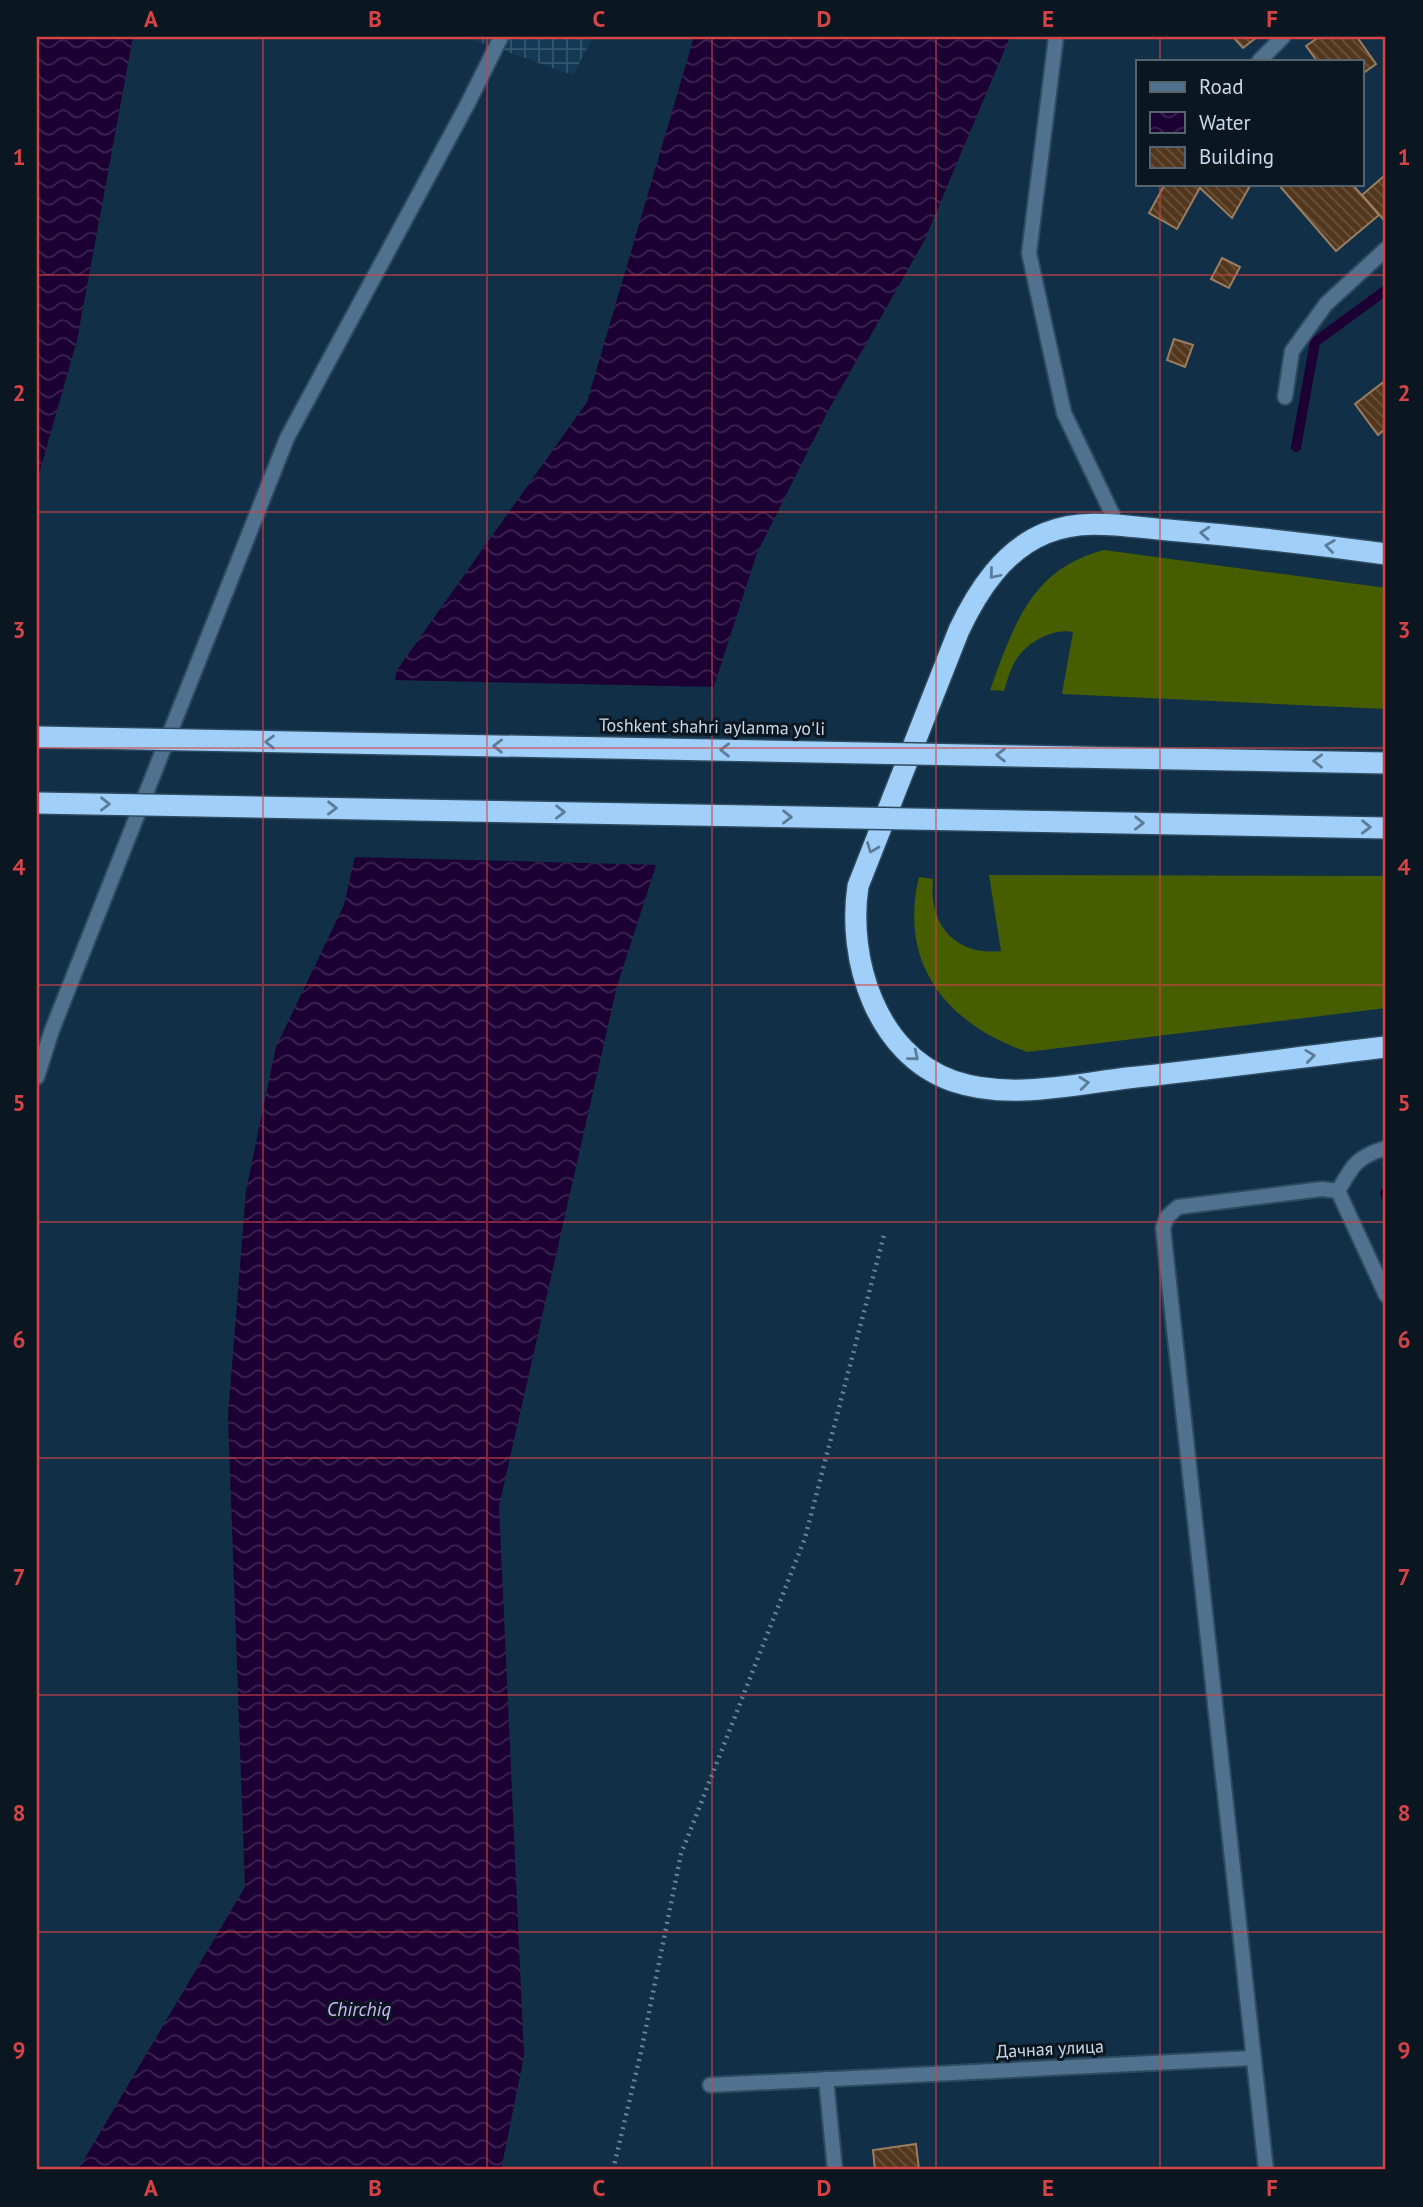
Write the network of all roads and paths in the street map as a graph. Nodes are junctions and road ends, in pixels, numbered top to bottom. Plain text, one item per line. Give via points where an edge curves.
1 (501, 37) edge
2 (1056, 37) edge
3 (1283, 37) edge
4 (1260, 60) edge
5 (1386, 249) edge
6 (1285, 397) dead end
7 (1118, 526) junction
8 (1386, 554) edge
9 (37, 737) edge
10 (1386, 763) edge
11 (37, 803) edge
12 (1386, 828) edge
13 (1386, 1047) edge
14 (37, 1077) edge
15 (1386, 1148) edge
16 (1338, 1191) junction
17 (884, 1235) dead end
18 (1386, 1295) edge
19 (1253, 2058) junction
20 (826, 2079) junction
21 (710, 2085) dead end
22 (613, 2170) edge
23 (835, 2170) edge
24 (1266, 2170) edge

1 - 14 street via 287,438 51,1030
2 - 7 street via 1029,253 1064,413
3 - 4 street
5 - 6 street via 1326,304 1292,351
8 -> 7 highway via 1273,538
7 -> 13 highway via 1069,526 1025,543 990,578 964,618 858,886 858,951 865,984 879,1013 904,1048 939,1074 961,1083 1016,1091
10 -> 9 highway, Toshkent shahri aylanma yoʻli, bridge
11 -> 12 highway, bridge
15 - 16 street via 1366,1154 1351,1168
16 - 18 street
16 - 19 street via 1322,1189 1178,1208 1163,1228
17 - 22 path via 805,1538 681,1854
19 - 20 street, Дачная улица
19 - 24 street
20 - 21 street, Дачная улица
20 - 23 street

